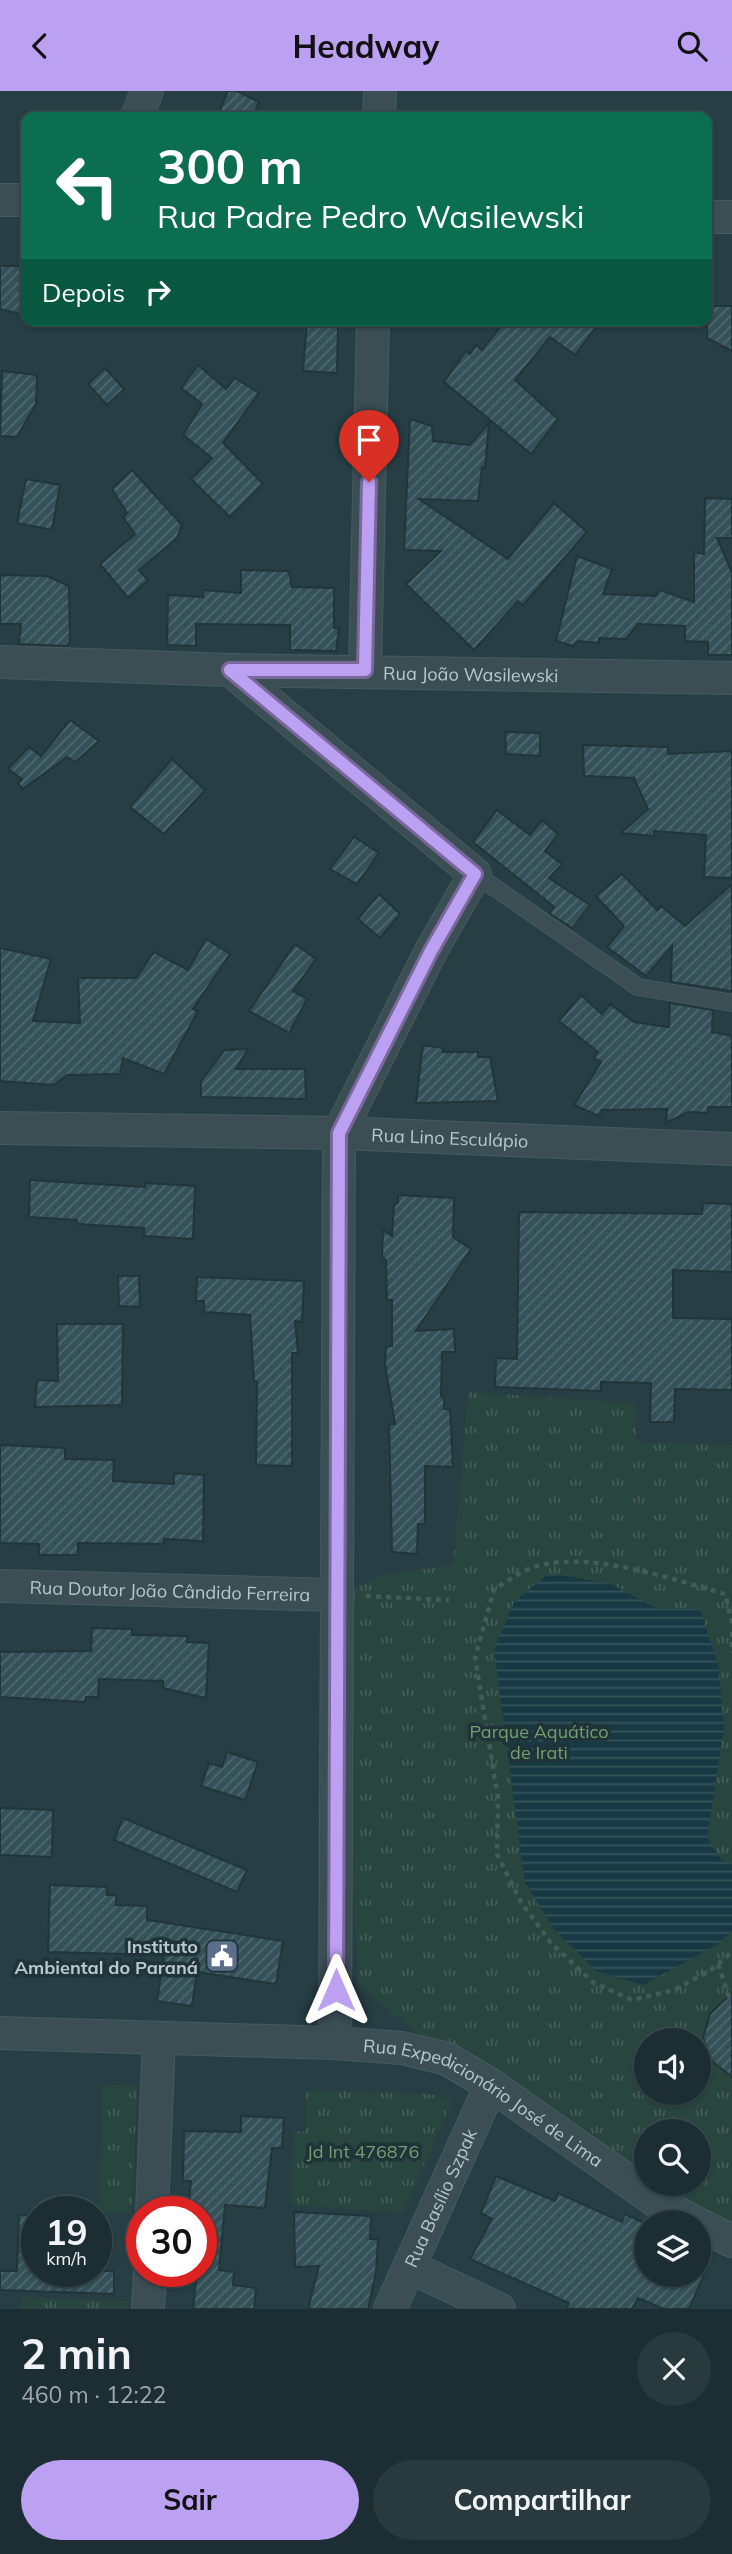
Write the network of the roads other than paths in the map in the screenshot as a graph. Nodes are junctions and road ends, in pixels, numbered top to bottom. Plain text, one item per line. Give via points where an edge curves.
1 (147, 91) edge
2 (380, 91) edge
3 (139, 112) edge
4 (379, 112) edge
5 (0, 200) edge
6 (21, 200) edge
7 (712, 216) edge
8 (732, 217) edge
9 (373, 326) edge
10 (0, 662) edge
11 (230, 670) junction
12 (365, 670) junction
13 (732, 678) edge
14 (475, 874) junction
15 (732, 1003) edge
16 (0, 1128) edge
17 (339, 1133) junction
18 (732, 1149) edge
19 (0, 1585) edge
20 (338, 1595) junction
21 (0, 2033) edge
22 (159, 2039) junction
23 (335, 2043) junction
24 (491, 2085) junction
25 (153, 2196) edge
26 (672, 2210) edge
27 (711, 2230) edge
28 (732, 2241) edge
29 (410, 2267) junction
30 (149, 2287) edge
31 (148, 2309) edge
32 (390, 2309) edge
33 (499, 2309) edge

1 - 3 street
2 - 4 street
5 - 6 street
7 - 8 street
9 - 12 street
10 - 11 street, Rua João Wasilewski
11 - 12 street, Rua João Wasilewski
11 - 14 street
12 - 13 street, Rua João Wasilewski
14 - 15 lane via 638,987
14 - 17 street
16 - 17 street, Rua Lino Esculápio
17 - 18 street, Rua Lino Esculápio
17 - 20 street
19 - 20 street, Rua Doutor João Cândido Ferreira
20 - 23 street
21 - 22 street, Rua Expedicionário José de Lima
22 - 23 street, Rua Expedicionário José de Lima
22 - 25 street
23 - 24 street, Rua Expedicionário José de Lima via 402,2047 447,2059
24 - 26 street, Rua Expedicionário José de Lima
24 - 29 street, Rua Basílio Szpak
27 - 28 street, Rua Expedicionário José de Lima
29 - 32 street, Rua Basílio Szpak
29 - 33 street
30 - 31 street

